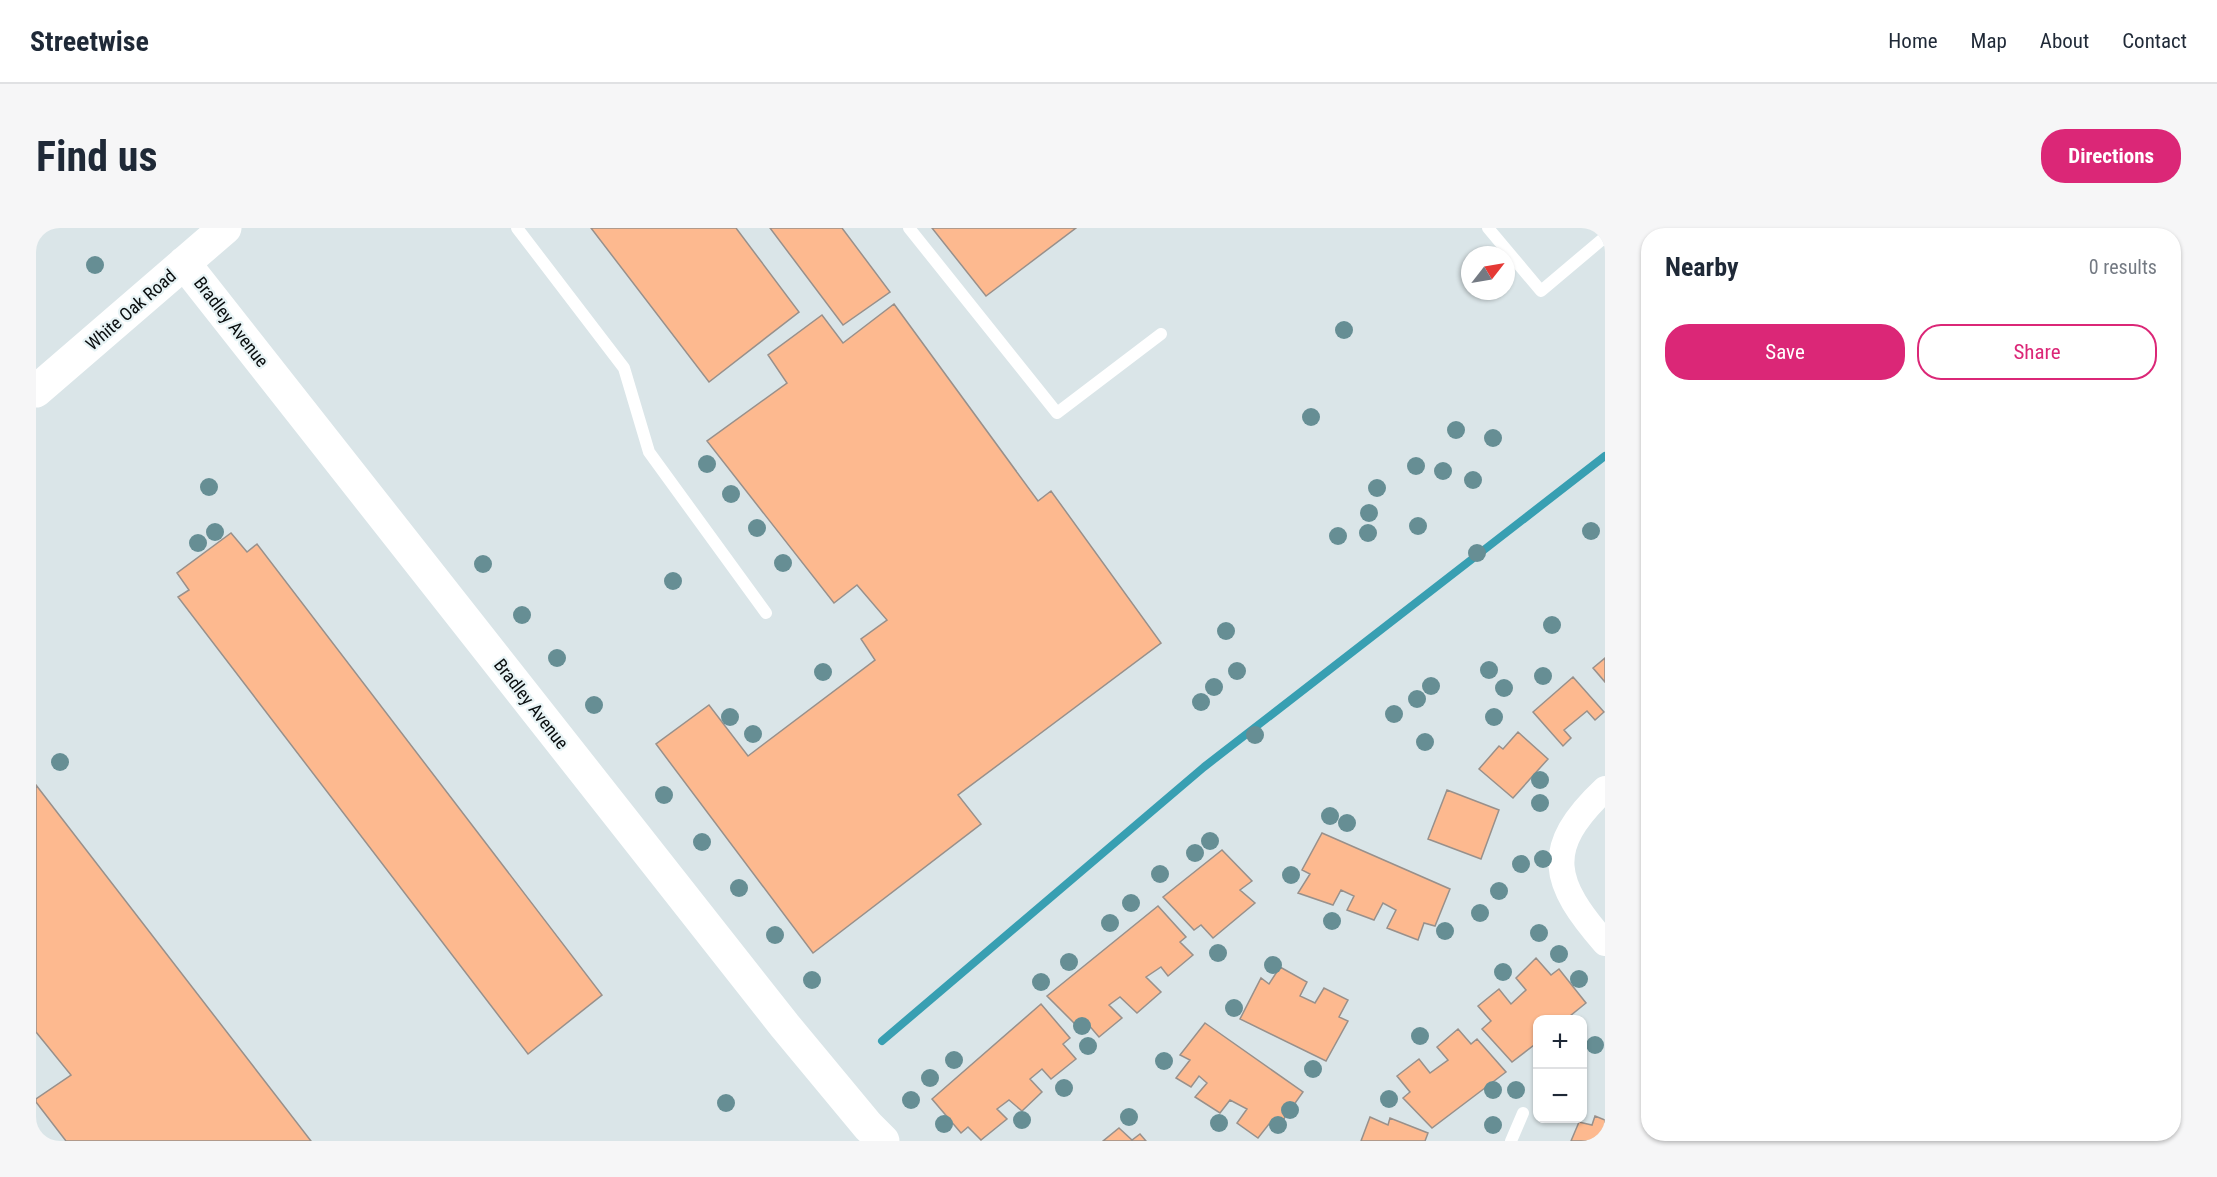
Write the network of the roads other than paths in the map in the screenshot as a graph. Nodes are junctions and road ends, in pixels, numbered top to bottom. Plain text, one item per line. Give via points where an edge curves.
1 (225, 228) edge
2 (517, 228) edge
3 (909, 228) edge
4 (1488, 228) edge
5 (1605, 237) edge
6 (184, 263) junction
7 (1161, 334) dead end
8 (36, 391) edge
9 (766, 613) dead end
10 (1605, 789) edge
11 (1605, 944) edge
12 (1523, 1113) dead end
13 (883, 1141) edge
14 (1511, 1141) edge

1 - 6 main road, White Oak Road
2 - 9 lane via 624,368 649,452
3 - 7 lane via 1057,413
4 - 5 lane via 1541,291
6 - 8 main road, White Oak Road
6 - 13 main road, Bradley Avenue via 785,1026
10 - 11 street via 1582,811 1559,866 1568,896
12 - 14 lane

